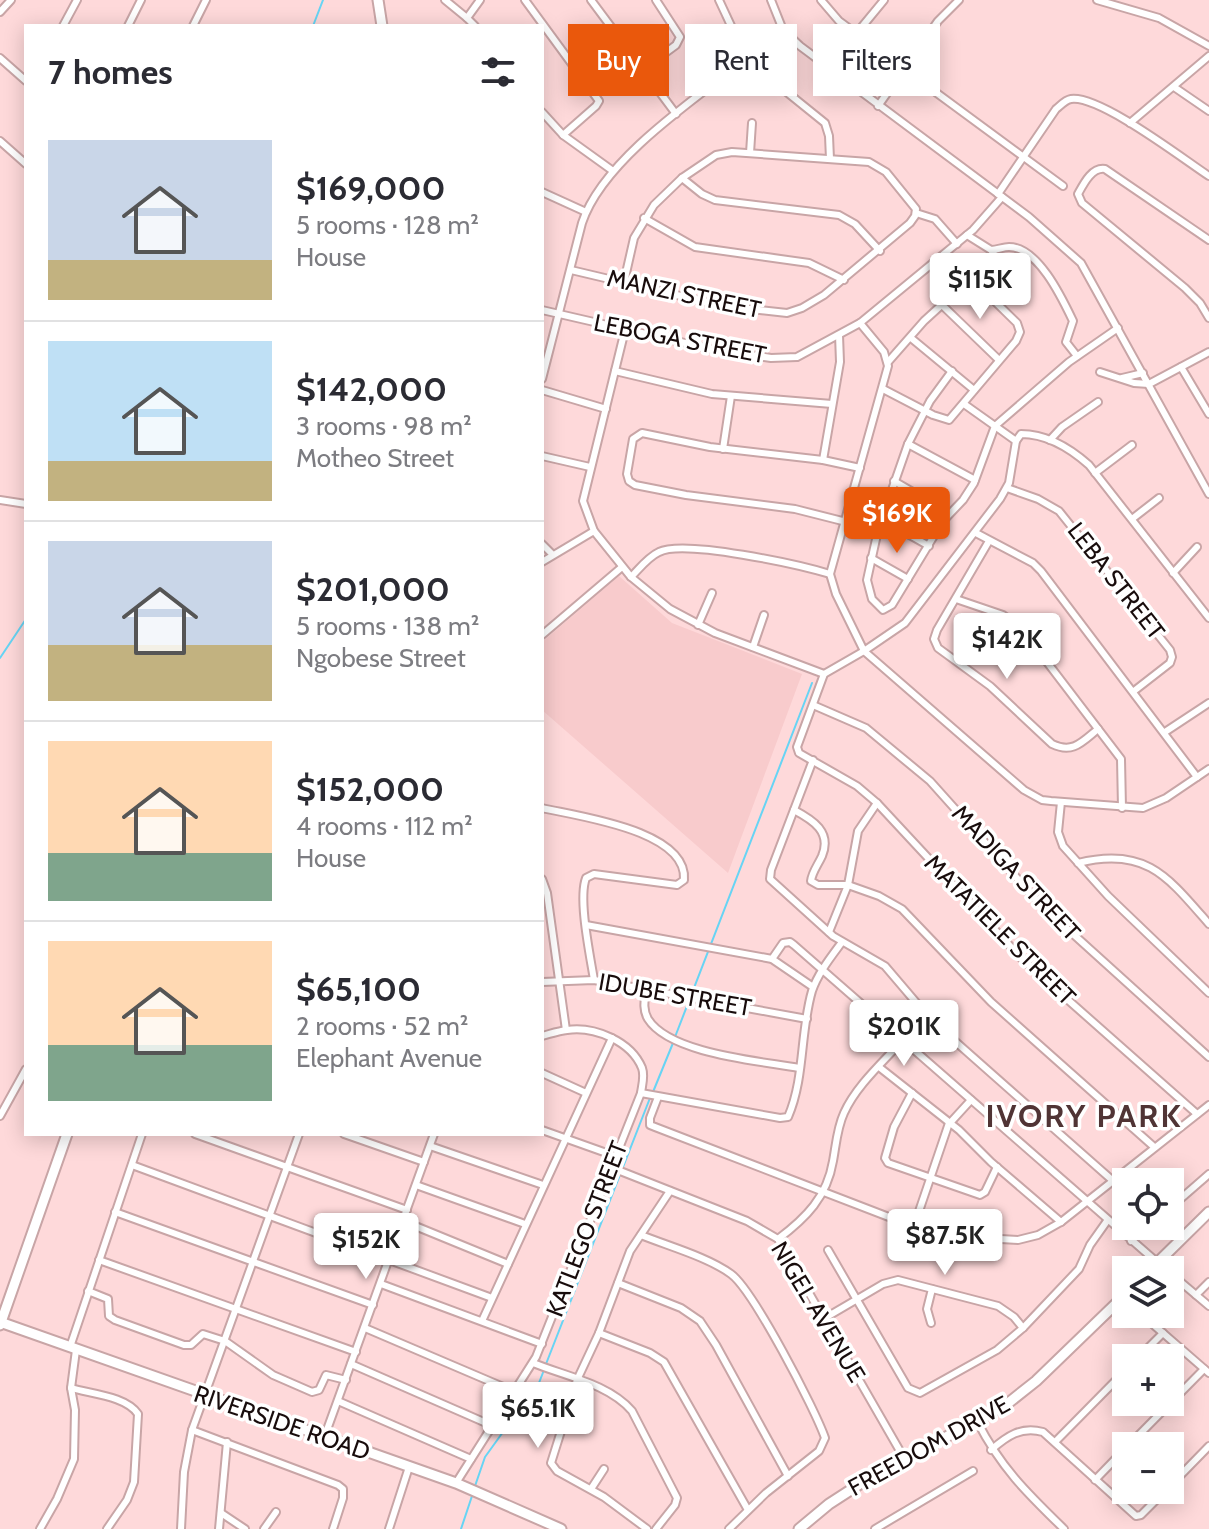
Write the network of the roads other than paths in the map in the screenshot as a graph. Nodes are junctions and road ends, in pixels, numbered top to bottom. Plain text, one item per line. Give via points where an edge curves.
1 (11, 0) edge
2 (77, 0) edge
3 (141, 0) edge
4 (206, 0) edge
5 (378, 0) edge
6 (445, 0) edge
7 (480, 0) edge
8 (525, 0) edge
9 (591, 0) edge
10 (656, 0) edge
11 (719, 0) edge
12 (771, 0) edge
13 (821, 0) edge
14 (884, 0) edge
15 (959, 0) edge
16 (1097, 0) edge
17 (1118, 2) edge
18 (0, 12) edge
19 (467, 18) junction
20 (64, 24) edge
21 (129, 24) edge
22 (194, 24) edge
23 (382, 24) edge
24 (473, 24) edge
25 (543, 24) edge
26 (608, 24) edge
27 (730, 24) edge
28 (781, 24) edge
29 (844, 24) edge
30 (864, 24) edge
31 (936, 24) edge
32 (544, 26) edge
33 (797, 43) edge
34 (1209, 46) edge
35 (669, 50) edge
36 (1209, 56) edge
37 (0, 58) edge
38 (24, 70) edge
39 (20, 75) junction
40 (24, 79) edge
41 (1174, 87) junction
42 (940, 94) edge
43 (662, 96) edge
44 (700, 96) edge
45 (792, 96) edge
46 (885, 96) edge
47 (878, 106) junction
48 (1209, 111) edge
49 (544, 114) edge
50 (676, 114) junction
51 (752, 123) dead end
52 (1130, 123) junction
53 (563, 135) junction
54 (0, 141) edge
55 (750, 153) junction
56 (1022, 156) junction
57 (830, 159) junction
58 (24, 162) edge
59 (613, 171) junction
60 (1209, 176) edge
61 (682, 178) junction
62 (1063, 186) dead end
63 (544, 193) edge
64 (1000, 196) junction
65 (586, 212) junction
66 (916, 213) junction
67 (644, 218) junction
68 (967, 235) junction
69 (1209, 240) edge
70 (957, 244) junction
71 (880, 251) junction
72 (994, 251) junction
73 (571, 270) junction
74 (972, 279) junction
75 (844, 280) junction
76 (624, 282) junction
77 (1209, 295) edge
78 (1200, 303) junction
79 (941, 304) junction
80 (544, 311) edge
81 (559, 315) junction
82 (1209, 318) edge
83 (860, 323) junction
84 (1118, 328) junction
85 (625, 330) junction
86 (839, 335) junction
87 (911, 338) junction
88 (1209, 352) edge
89 (1077, 356) junction
90 (999, 360) junction
91 (888, 362) junction
92 (1181, 367) junction
93 (544, 371) edge
94 (615, 371) junction
95 (952, 371) junction
96 (1100, 372) dead end
97 (1143, 373) junction
98 (1122, 378) junction
99 (1149, 384) junction
100 (883, 389) junction
101 (974, 390) junction
102 (544, 391) edge
103 (731, 396) junction
104 (1098, 402) dead end
105 (832, 404) junction
106 (964, 404) junction
107 (606, 409) junction
108 (925, 410) junction
109 (1209, 413) edge
110 (995, 426) junction
111 (1050, 440) junction
112 (1016, 441) junction
113 (908, 444) junction
114 (1132, 445) dead end
115 (723, 449) junction
116 (544, 456) edge
117 (823, 460) junction
118 (590, 467) junction
119 (860, 468) junction
120 (1095, 473) junction
121 (975, 480) junction
122 (894, 481) junction
123 (1007, 488) junction
124 (1209, 494) edge
125 (1159, 498) dead end
126 (0, 500) edge
127 (24, 504) edge
128 (949, 513) junction
129 (881, 519) junction
130 (1132, 519) junction
131 (843, 522) junction
132 (878, 530) junction
133 (594, 531) junction
134 (976, 533) junction
135 (989, 541) junction
136 (544, 546) edge
137 (929, 546) junction
138 (1197, 547) dead end
139 (552, 554) junction
140 (871, 558) junction
141 (544, 560) edge
142 (622, 567) junction
143 (1173, 573) junction
144 (830, 574) junction
145 (631, 577) junction
146 (908, 579) junction
147 (712, 593) dead end
148 (956, 599) junction
149 (764, 615) dead end
150 (1209, 618) edge
151 (698, 625) junction
152 (544, 633) edge
153 (753, 647) junction
154 (864, 651) junction
155 (824, 674) junction
156 (1134, 691) junction
157 (1209, 703) edge
158 (813, 705) junction
159 (1098, 729) junction
160 (1165, 732) junction
161 (813, 760) junction
162 (1209, 769) edge
163 (1197, 777) junction
164 (1061, 802) junction
165 (877, 803) junction
166 (544, 808) edge
167 (1122, 808) junction
168 (794, 810) junction
169 (1078, 863) junction
170 (848, 885) junction
171 (544, 890) edge
172 (1209, 924) edge
173 (586, 925) junction
174 (544, 927) edge
175 (551, 929) junction
176 (829, 932) junction
177 (842, 942) junction
178 (772, 959) junction
179 (822, 970) junction
180 (559, 980) junction
181 (594, 980) junction
182 (544, 982) edge
183 (813, 987) junction
184 (646, 988) junction
185 (1209, 993) edge
186 (807, 1019) junction
187 (566, 1030) junction
188 (544, 1036) edge
189 (612, 1038) junction
190 (902, 1041) junction
191 (1209, 1057) edge
192 (879, 1067) junction
193 (799, 1068) junction
194 (24, 1073) edge
195 (544, 1074) edge
196 (586, 1093) junction
197 (641, 1093) junction
198 (912, 1093) junction
199 (658, 1097) junction
200 (971, 1100) junction
201 (1209, 1105) edge
202 (1197, 1114) junction
203 (0, 1116) edge
204 (949, 1123) junction
205 (544, 1131) edge
206 (66, 1136) edge
207 (141, 1136) edge
208 (201, 1136) edge
209 (298, 1136) edge
210 (350, 1136) edge
211 (433, 1136) edge
212 (563, 1139) junction
213 (430, 1146) junction
214 (1153, 1146) junction
215 (615, 1156) junction
216 (424, 1162) junction
217 (132, 1165) junction
218 (288, 1167) junction
219 (610, 1167) junction
220 (997, 1167) junction
221 (1126, 1168) edge
222 (1209, 1174) edge
223 (929, 1179) junction
224 (1112, 1180) joint
225 (416, 1185) junction
226 (543, 1185) junction
227 (670, 1191) junction
228 (824, 1192) junction
229 (1184, 1196) edge
230 (1086, 1203) junction
231 (407, 1210) junction
232 (115, 1212) junction
233 (1209, 1212) edge
234 (270, 1215) junction
235 (403, 1221) junction
236 (1107, 1221) junction
237 (1061, 1222) junction
238 (525, 1224) junction
239 (914, 1226) junction
240 (641, 1235) junction
241 (778, 1239) junction
242 (1131, 1241) joint
243 (828, 1250) dead end
244 (1147, 1256) edge
245 (1172, 1256) edge
246 (391, 1259) junction
247 (99, 1260) junction
248 (253, 1262) junction
249 (508, 1264) junction
250 (1209, 1282) edge
251 (618, 1283) junction
252 (381, 1284) junction
253 (1184, 1286) edge
254 (932, 1289) junction
255 (88, 1291) junction
256 (1196, 1295) junction
257 (492, 1298) junction
258 (857, 1299) junction
259 (373, 1305) junction
260 (1209, 1306) edge
261 (236, 1310) junction
262 (1112, 1310) edge
263 (825, 1318) junction
264 (482, 1321) junction
265 (0, 1323) edge
266 (931, 1323) dead end
267 (365, 1328) junction
268 (1023, 1328) junction
269 (1157, 1328) edge
270 (599, 1333) junction
271 (1163, 1333) junction
272 (225, 1341) junction
273 (542, 1344) junction
274 (1152, 1344) edge
275 (73, 1348) junction
276 (356, 1352) junction
277 (533, 1363) junction
278 (351, 1364) junction
279 (1207, 1371) edge
280 (346, 1380) junction
281 (577, 1380) junction
282 (1112, 1384) edge
283 (71, 1388) junction
284 (515, 1392) junction
285 (205, 1396) junction
286 (338, 1401) junction
287 (977, 1421) junction
288 (493, 1426) junction
289 (192, 1430) junction
290 (1143, 1432) edge
291 (324, 1438) junction
292 (227, 1442) junction
293 (1055, 1442) junction
294 (1209, 1446) edge
295 (991, 1450) junction
296 (904, 1458) junction
297 (471, 1459) junction
298 (1112, 1462) edge
299 (409, 1467) junction
300 (604, 1469) dead end
301 (973, 1471) dead end
302 (1184, 1472) edge
303 (788, 1476) junction
304 (1095, 1480) junction
305 (456, 1483) junction
306 (591, 1489) junction
307 (1112, 1495) edge
308 (1122, 1504) edge
309 (1152, 1504) edge
310 (748, 1510) junction
311 (276, 1512) dead end
312 (221, 1513) junction
313 (886, 1521) junction
314 (40, 1529) edge
315 (107, 1529) edge
316 (181, 1529) edge
317 (219, 1529) edge
318 (245, 1529) edge
319 (264, 1529) edge
320 (333, 1529) edge
321 (389, 1529) edge
322 (561, 1529) edge
323 (647, 1529) edge
324 (656, 1529) edge
325 (729, 1529) edge
326 (799, 1529) edge
327 (875, 1529) edge
328 (892, 1529) edge
329 (1064, 1529) edge

1 - 18 street
2 - 20 street
3 - 21 street
4 - 22 street
5 - 23 street
6 - 19 street
7 - 19 street
8 - 25 street
9 - 26 street
10 - 35 street via 680,37
11 - 27 street
12 - 28 street
13 - 29 street
14 - 30 street
15 - 31 street
16 - 17 street
17 - 34 street via 1174,24
19 - 24 street
32 - 53 street via 599,101
33 - 47 street
36 - 41 street
37 - 39 street
38 - 39 street
39 - 40 street
41 - 48 street
41 - 52 street
42 - 56 street
43 - 50 street
44 - 50 street
45 - 57 street via 825,123
46 - 47 street
47 - 64 street
49 - 53 street
50 - 59 street
51 - 55 street
52 - 56 street, LEBOGA STREET via 1079,99 1067,100
52 - 60 street
53 - 59 street
54 - 58 street
55 - 57 street
55 - 61 street via 716,155
56 - 62 street
56 - 64 street, LEBOGA STREET
57 - 66 street via 878,166
59 - 65 street
61 - 67 street
61 - 71 street via 715,200 839,215
63 - 65 street
64 - 68 street, LEBOGA STREET
64 - 84 street via 1081,263
65 - 73 street
66 - 70 street via 935,219
66 - 71 street, MANZI STREET
67 - 75 street via 695,247 809,263
67 - 76 street
68 - 70 street, LEBOGA STREET
68 - 72 street
69 - 78 street via 1105,169 1096,170 1080,191 1082,203
70 - 83 street, LEBOGA STREET
71 - 75 street, MANZI STREET
72 - 74 street
72 - 89 street via 1016,248 1044,270 1073,321 1066,341
73 - 76 street, MANZI STREET
73 - 81 street
74 - 79 street
74 - 90 street via 1019,327 1016,341
75 - 76 street, MANZI STREET via 787,313 723,306
77 - 78 street
78 - 82 street
79 - 87 street
79 - 90 street
80 - 81 street, LEBOGA STREET
81 - 85 street, LEBOGA STREET
81 - 93 street
83 - 86 street, LEBOGA STREET
83 - 91 street
84 - 89 street
84 - 97 street
85 - 86 street, LEBOGA STREET via 785,358
85 - 94 street
86 - 105 street
87 - 91 street
87 - 95 street
88 - 92 street
89 - 110 street
90 - 101 street
91 - 100 street
92 - 99 street
92 - 109 street
94 - 103 street
94 - 107 street
95 - 101 street
95 - 108 street
96 - 98 street
97 - 98 street
97 - 99 street
98 - 99 street
99 - 124 street
100 - 108 street
100 - 119 street
101 - 106 street
102 - 107 street
103 - 105 street
103 - 115 street
104 - 111 street
105 - 117 street
106 - 108 street via 947,420
106 - 110 street
107 - 118 street
108 - 113 street
110 - 112 street
110 - 121 street
111 - 112 street via 1021,434
111 - 120 street
112 - 123 street
113 - 121 street
113 - 122 street
114 - 120 street
115 - 117 street
115 - 131 street via 638,434 627,477 635,485 795,509
116 - 118 street
117 - 119 street
118 - 133 street via 583,501
119 - 131 street
120 - 130 street
121 - 128 street
122 - 128 street
122 - 129 street
123 - 134 street
123 - 156 street, LEBA STREET via 1059,511 1170,650 1170,663
125 - 130 street
126 - 127 street
128 - 137 street
129 - 132 street
129 - 137 street
130 - 143 street
131 - 132 street
131 - 144 street
132 - 140 street
133 - 139 street
133 - 142 street
134 - 135 street
134 - 154 street via 914,613
135 - 148 street
135 - 156 street via 1041,571
136 - 139 street
137 - 146 street
138 - 143 street
139 - 141 street
140 - 146 street
140 - 146 street via 868,585 881,609 890,608
142 - 145 street
142 - 152 street
143 - 150 street
144 - 145 street via 765,558 676,548 659,552
144 - 154 street
145 - 151 street
147 - 151 street
148 - 159 street via 1003,615 1021,628
148 - 159 street via 935,635 942,653 990,686 1058,747 1075,748
149 - 153 street
151 - 153 street
153 - 155 street
154 - 155 street
154 - 164 street via 1024,790
155 - 158 street
156 - 160 street
157 - 160 street
158 - 161 street, MATATIELE STREET via 797,745 799,753
158 - 191 street, MADIGA STREET via 866,728 930,781 1041,905
159 - 167 street via 1121,759
160 - 163 street
161 - 165 street, MATATIELE STREET
161 - 168 street
162 - 163 street
163 - 167 street via 1150,806
164 - 167 street
164 - 169 street via 1059,838
165 - 170 street via 858,831
165 - 202 street, MATATIELE STREET via 1024,961
166 - 173 street via 637,830 668,850 684,871 684,880 677,885 589,875 583,887
168 - 170 street via 814,821 824,836 823,854 811,881
168 - 176 street via 770,879
169 - 172 street via 1113,858 1145,864 1173,883
169 - 185 street
170 - 176 street
170 - 214 street via 902,909 991,1002
171 - 175 street
173 - 178 street
173 - 181 street
174 - 175 street
175 - 180 street
176 - 177 street
177 - 179 street
177 - 224 street via 885,966 931,1020
178 - 179 street via 783,943 790,942
178 - 183 street
179 - 183 street
179 - 190 street
180 - 181 street, IDUBE STREET
180 - 182 street, IDUBE STREET
180 - 187 street
181 - 184 street, IDUBE STREET
183 - 186 street
184 - 186 street, IDUBE STREET
184 - 193 street via 649,1021 679,1042
186 - 193 street
187 - 188 street
187 - 189 street via 591,1030
189 - 196 street
189 - 197 street via 642,1067
190 - 192 street
190 - 200 street
192 - 198 street
192 - 228 street via 843,1115
193 - 199 street via 785,1118
194 - 203 street
195 - 196 street
196 - 212 street
197 - 199 street
197 - 215 street, KATLEGO STREET
198 - 204 street
198 - 223 street via 885,1158
199 - 228 street via 650,1125
200 - 204 street
200 - 230 street
201 - 202 street
202 - 214 street
204 - 220 street
204 - 223 street
205 - 212 street
206 - 265 street
207 - 217 street
208 - 218 street
209 - 218 street
210 - 216 street
211 - 213 street
212 - 215 street
212 - 226 street
213 - 216 street
213 - 226 street
214 - 221 street
215 - 219 street, KATLEGO STREET
216 - 225 street
217 - 232 street
217 - 234 street
218 - 231 street
218 - 234 street
219 - 227 street, NIGEL AVENUE
219 - 273 street, KATLEGO STREET
220 - 223 street via 980,1195
220 - 237 street
222 - 229 street
223 - 239 street
224 - 230 street
225 - 231 street
225 - 238 street
226 - 238 street
227 - 240 street
227 - 241 street, NIGEL AVENUE
228 - 239 street
228 - 241 street via 805,1218
230 - 236 street
230 - 237 street
231 - 235 street
232 - 247 street
232 - 248 street
233 - 245 street
234 - 246 street
234 - 248 street
235 - 246 street
235 - 249 street
236 - 242 street
236 - 268 street via 1079,1269
237 - 239 street via 1018,1240
238 - 249 street
240 - 251 street
240 - 303 street via 722,1268 749,1295 825,1438 819,1451
241 - 263 street, NIGEL AVENUE
242 - 244 street
243 - 258 street
246 - 252 street
246 - 257 street
247 - 255 street
247 - 261 street
248 - 259 street
248 - 261 street
249 - 257 street
250 - 256 street
251 - 270 street
251 - 303 street via 700,1321
252 - 259 street
252 - 264 street
253 - 256 street
254 - 258 street via 890,1281
254 - 266 street via 927,1309
254 - 268 street via 998,1306
255 - 272 street via 108,1299 112,1319 184,1345 203,1334
255 - 275 street
256 - 260 street
257 - 264 street
258 - 263 street
258 - 268 street via 908,1388 917,1393 997,1350
259 - 267 street
261 - 272 street
261 - 276 street
262 - 287 street, FREEDOM DRIVE via 1036,1381
263 - 296 street, NIGEL AVENUE
264 - 273 street
265 - 275 street, RIVERSIDE ROAD
267 - 276 street
267 - 284 street
269 - 271 street
270 - 281 street
270 - 310 street via 664,1362
271 - 274 street
271 - 279 street
272 - 280 street via 273,1375 312,1392 319,1390 326,1375
272 - 285 street
273 - 277 street, KATLEGO STREET
275 - 283 street
275 - 285 street, RIVERSIDE ROAD
276 - 278 street
277 - 281 street
277 - 284 street, KATLEGO STREET
278 - 280 street
278 - 288 street
279 - 290 street
280 - 286 street
281 - 306 street via 551,1463
281 - 324 street via 626,1403 651,1445 677,1498
282 - 293 street
283 - 314 street via 74,1459
283 - 315 street via 123,1403 138,1414 134,1482
284 - 288 street, KATLEGO STREET
285 - 289 street
285 - 291 street, RIVERSIDE ROAD
286 - 291 street
286 - 297 street
287 - 295 street
287 - 296 street, FREEDOM DRIVE
288 - 297 street, KATLEGO STREET
289 - 292 street
289 - 316 street
291 - 299 street, RIVERSIDE ROAD
292 - 312 street
292 - 320 street via 343,1489
293 - 295 street via 1043,1432 1022,1430
293 - 304 street
294 - 302 street
295 - 329 street
296 - 326 street, FREEDOM DRIVE
297 - 305 street, KATLEGO STREET
298 - 304 street
299 - 305 street, RIVERSIDE ROAD
299 - 321 street
300 - 306 street
301 - 313 street
303 - 310 street
304 - 307 street
305 - 322 street, RIVERSIDE ROAD
306 - 323 street
308 - 309 street via 1136,1516
310 - 325 street
311 - 319 street
312 - 317 street
312 - 318 street
313 - 327 street
313 - 328 street

